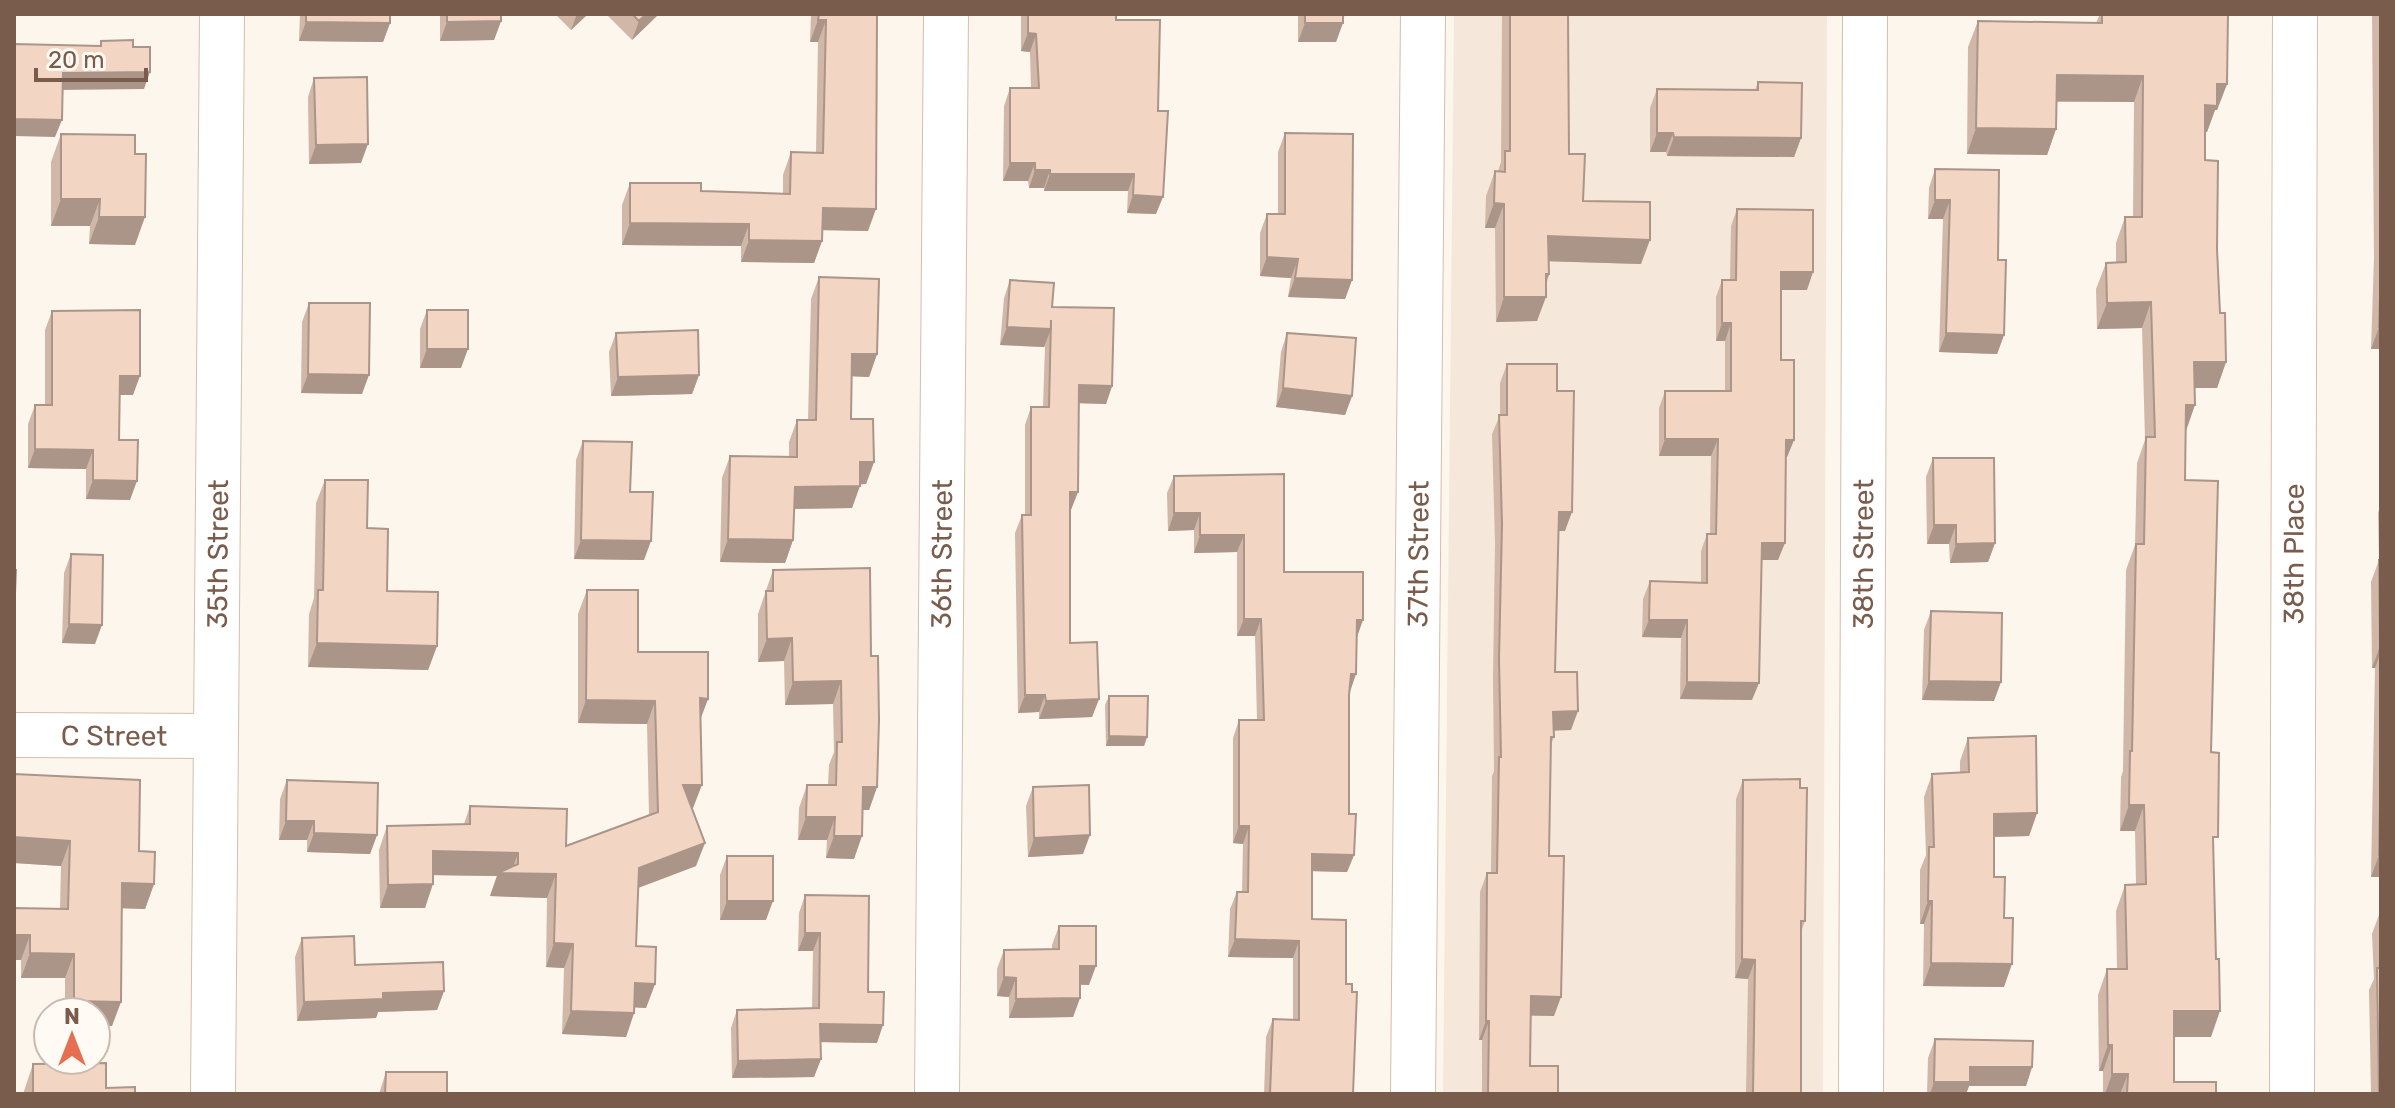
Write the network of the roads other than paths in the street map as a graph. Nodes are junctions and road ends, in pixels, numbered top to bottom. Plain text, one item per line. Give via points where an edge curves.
1 (222, 14) edge
2 (946, 14) edge
3 (1423, 14) edge
4 (1865, 14) edge
5 (2295, 14) edge
6 (14, 735) edge
7 (215, 736) junction
8 (213, 1094) edge
9 (937, 1094) edge
10 (1413, 1094) edge
11 (1861, 1094) edge
12 (2292, 1094) edge

1 - 7 street, 35th Street
2 - 9 street, 36th Street
3 - 10 street, 37th Street
4 - 11 street, 38th Street
5 - 12 street, 38th Place
6 - 7 street, C Street
7 - 8 street, 35th Street

